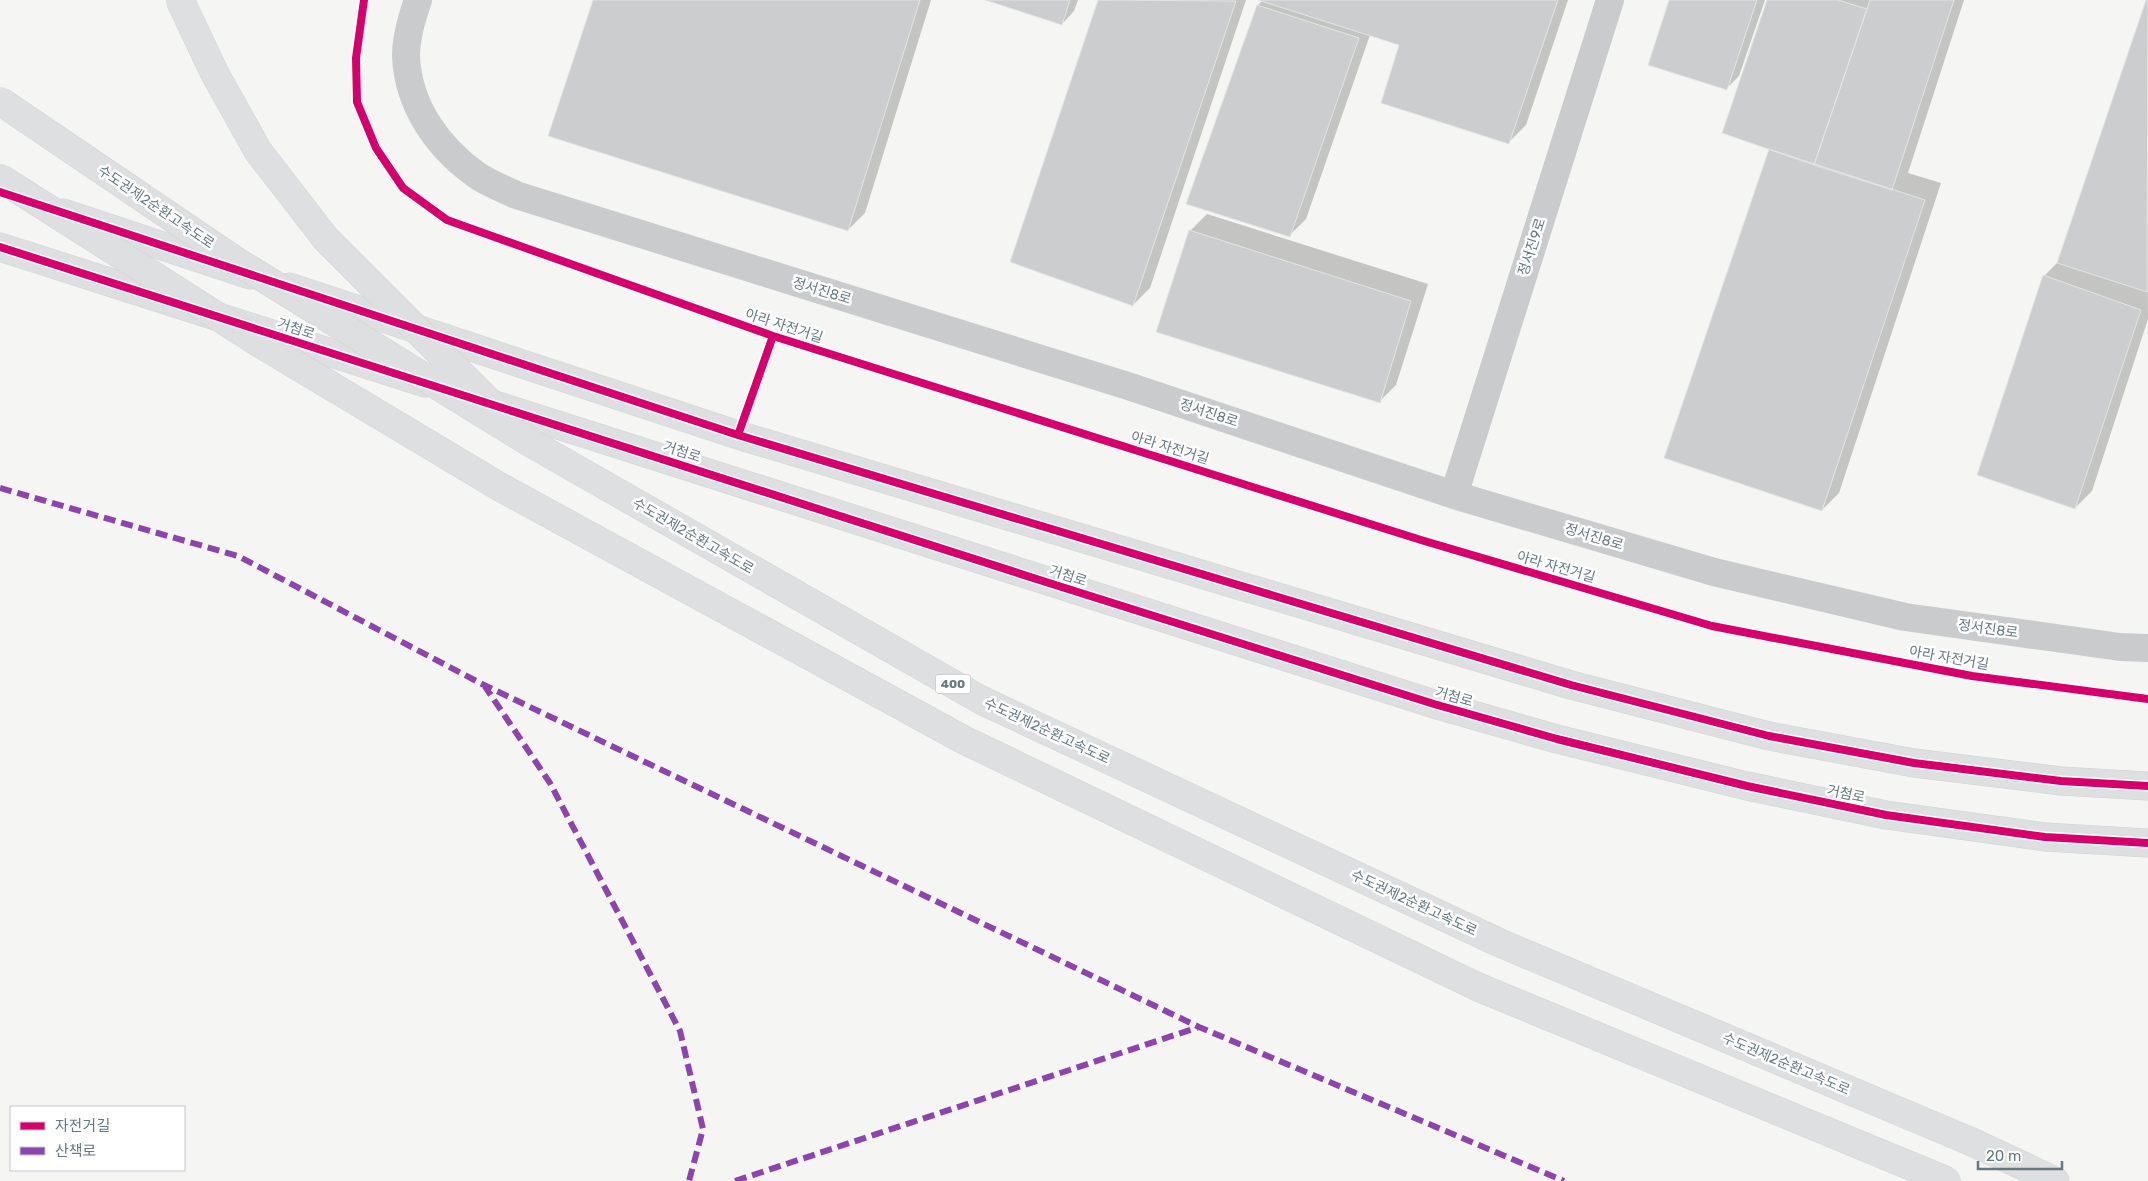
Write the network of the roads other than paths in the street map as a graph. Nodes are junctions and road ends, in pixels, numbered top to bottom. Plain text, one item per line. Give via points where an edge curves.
1 (180, 0) edge
2 (418, 0) edge
3 (1610, 0) edge
4 (0, 101) edge
5 (0, 178) edge
6 (0, 192) edge
7 (0, 247) edge
8 (529, 442) junction
9 (1454, 495) junction
10 (2148, 648) edge
11 (2148, 786) edge
12 (2148, 843) edge
13 (1946, 1181) edge
14 (2055, 1181) edge

1 - 8 main road, bridge via 215,74 258,151 326,239
2 - 9 street, 정서진8로 via 406,54 409,84 419,108 434,135 457,159 480,177 516,195 1128,386
3 - 9 street, 정서진9로
4 - 8 main road, 수도권제2순환고속도로 / 400, bridge via 236,261
5 - 13 main road, bridge via 261,344 500,487 964,740 1478,986
6 - 11 main road via 738,436 1571,685 1769,736 1914,763 2061,781
7 - 12 main road, 거첨로 via 1040,580 1434,704 1557,739 1747,786 1886,815 2045,837
8 - 14 main road, 수도권제2순환고속도로 / 400, bridge via 981,700 1500,943 1963,1138
9 - 10 street, 정서진8로 via 1714,572 1906,617 2120,647

